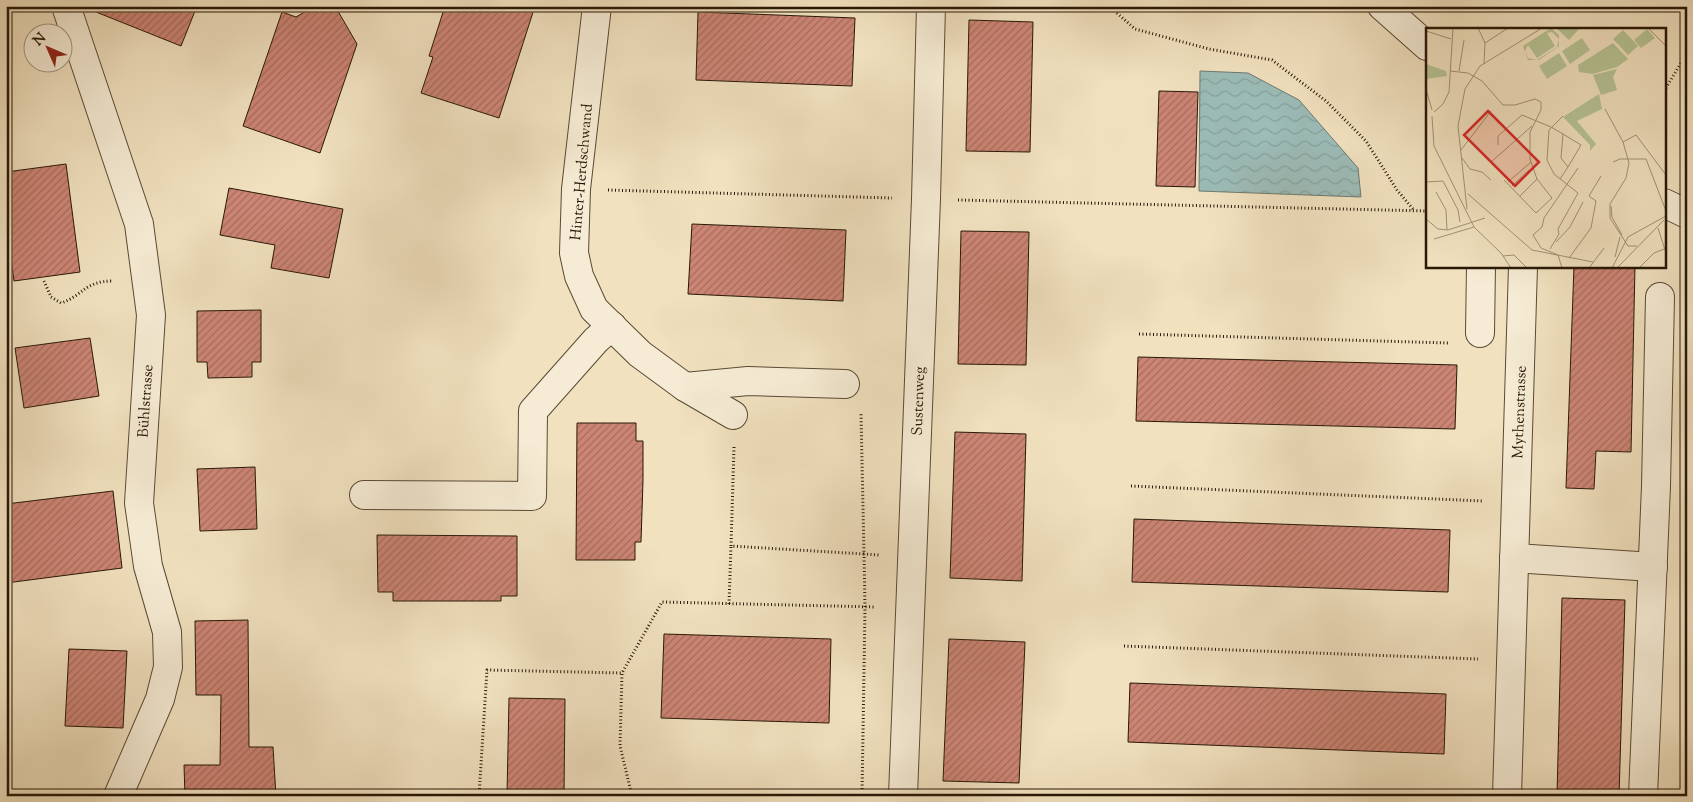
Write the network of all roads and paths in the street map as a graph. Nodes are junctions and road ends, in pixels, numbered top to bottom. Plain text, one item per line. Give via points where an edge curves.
1 (66, 6) edge
2 (597, 6) edge
3 (931, 6) edge
4 (1110, 6) edge
5 (1382, 6) edge
6 (1426, 45) edge
7 (1687, 53) edge
8 (1666, 88) edge
9 (598, 190) dead end
10 (926, 199) junction
11 (1666, 204) edge
12 (1413, 210) junction
13 (1426, 211) edge
14 (1687, 214) edge
15 (1481, 268) edge
16 (1523, 268) edge
17 (44, 281) dead end
18 (121, 282) dead end
19 (1660, 297) dead end
20 (612, 326) junction
21 (1480, 333) dead end
22 (1139, 334) dead end
23 (1450, 343) dead end
24 (845, 384) dead end
25 (685, 387) junction
26 (861, 413) dead end
27 (734, 427) joint
28 (1131, 486) dead end
29 (364, 495) dead end
30 (1516, 502) junction
31 (731, 546) junction
32 (864, 554) junction
33 (912, 558) junction
34 (1514, 558) junction
35 (1652, 567) junction
36 (729, 604) junction
37 (865, 607) junction
38 (910, 608) junction
39 (1124, 646) dead end
40 (1512, 660) junction
41 (622, 673) junction
42 (118, 796) edge
43 (479, 796) edge
44 (632, 796) edge
45 (862, 796) edge
46 (902, 796) edge
47 (1507, 796) edge
48 (1643, 796) edge

1 - 42 street, Bühlstrasse via 139,224 151,314 138,503 148,566 167,632 168,667 160,699
2 - 20 street, Hinter-Herdschwand via 576,189 574,253 579,276 594,308
3 - 10 street, Sustenweg
4 - 12 path via 1136,29 1209,49 1272,60 1326,101 1366,142
5 - 6 street
7 - 8 path
9 - 10 path
10 - 12 path
10 - 33 street, Sustenweg
11 - 14 street
12 - 13 path
15 - 21 street
16 - 30 street, Mythenstrasse
17 - 18 path via 51,297 61,303 91,284
19 - 35 street
20 - 25 street, Hinter-Herdschwand via 640,354
20 - 29 street via 533,411 532,496
22 - 23 path
24 - 25 street via 748,380
25 - 27 street, Hinter-Herdschwand
26 - 32 path
27 - 31 path
28 - 30 path
30 - 34 street, Mythenstrasse
31 - 32 path
31 - 36 path
32 - 33 path
32 - 37 path
33 - 38 street, Sustenweg
34 - 35 street
34 - 40 street, Mythenstrasse
35 - 48 street
36 - 37 path
36 - 41 path via 662,602
37 - 38 path
37 - 45 path
38 - 46 street, Sustenweg
39 - 40 path
40 - 47 street, Mythenstrasse
41 - 43 path via 487,670
41 - 44 path via 620,746

